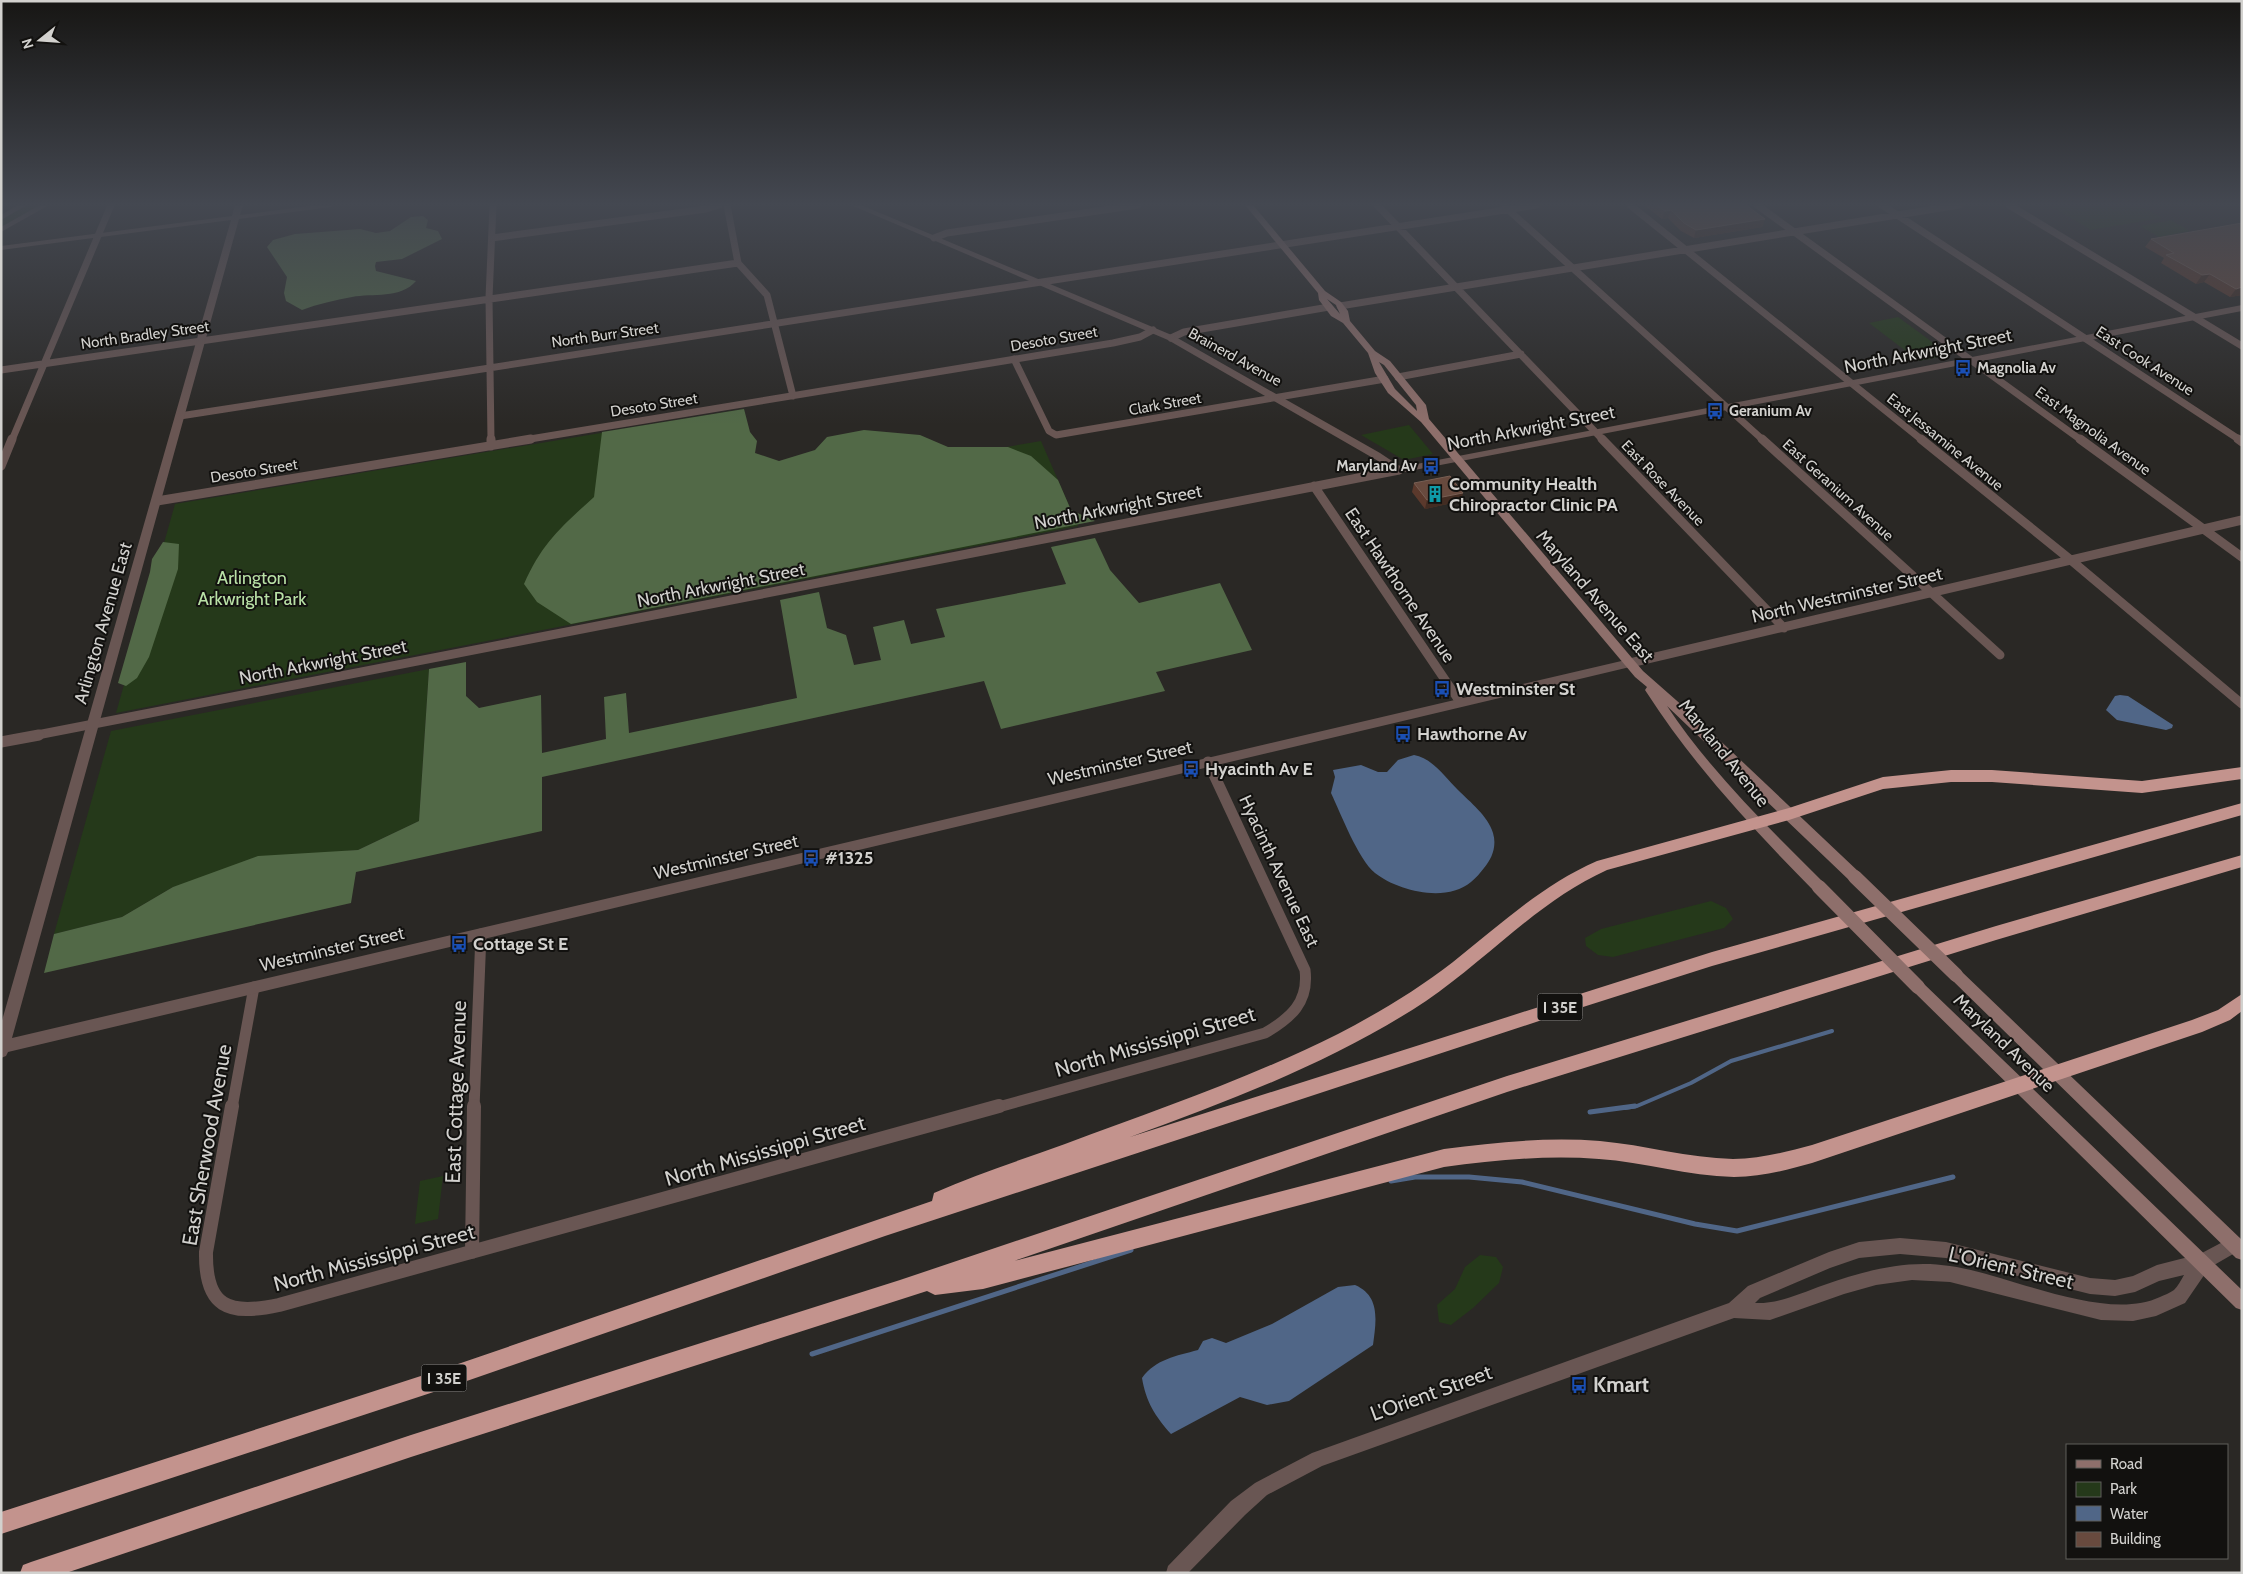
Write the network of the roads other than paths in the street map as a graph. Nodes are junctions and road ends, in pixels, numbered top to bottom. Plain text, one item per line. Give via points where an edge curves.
1 (80, 278) edge
2 (219, 278) edge
3 (490, 278) edge
4 (628, 278) edge
5 (752, 278) edge
6 (1035, 278) edge
7 (1058, 278) edge
8 (1310, 278) edge
9 (1449, 278) edge
10 (1505, 278) edge
11 (1584, 278) edge
12 (1720, 278) edge
13 (1859, 278) edge
14 (1994, 278) edge
15 (2131, 278) edge
16 (1041, 281) junction
17 (1456, 286) junction
18 (1322, 293) junction
19 (489, 298) junction
20 (1340, 306) junction
21 (1329, 307) junction
22 (2242, 308) edge
23 (2195, 317) junction
24 (1346, 321) junction
25 (774, 324) junction
26 (1154, 330) junction
27 (1171, 338) junction
28 (2084, 338) junction
29 (201, 341) junction
30 (2242, 346) edge
31 (1372, 353) junction
32 (1521, 354) junction
33 (1970, 359) junction
34 (1014, 360) junction
35 (44, 364) junction
36 (491, 366) junction
37 (1, 370) edge
38 (1398, 377) junction
39 (1385, 379) junction
40 (1850, 383) junction
41 (793, 396) junction
42 (1279, 398) junction
43 (1725, 407) junction
44 (180, 416) junction
45 (1424, 420) junction
46 (1596, 433) junction
47 (2242, 442) edge
48 (491, 446) junction
49 (1456, 459) junction
50 (1, 466) edge
51 (1399, 470) junction
52 (1314, 486) junction
53 (157, 501) junction
54 (2242, 520) edge
55 (2204, 528) junction
56 (2242, 558) edge
57 (2072, 561) junction
58 (1932, 594) junction
59 (1784, 628) junction
60 (2000, 655) dead end
61 (1630, 663) junction
62 (1644, 679) junction
63 (1460, 702) junction
64 (2242, 704) edge
65 (93, 724) junction
66 (1, 742) edge
67 (1208, 762) junction
68 (2242, 773) edge
69 (2242, 809) edge
70 (1789, 814) junction
71 (1755, 823) junction
72 (2242, 861) edge
73 (481, 934) junction
74 (254, 987) junction
75 (1304, 998) joint
76 (2242, 1001) edge
77 (2, 1048) edge
78 (2057, 1072) junction
79 (2018, 1085) junction
80 (885, 1226) junction
81 (2238, 1248) edge
82 (472, 1252) junction
83 (2203, 1262) junction
84 (900, 1290) junction
85 (2242, 1302) edge
86 (224, 1303) joint
87 (1734, 1310) junction
88 (1, 1523) edge
89 (31, 1573) edge
90 (1175, 1573) edge

1 - 35 street
2 - 29 street, Arlington Avenue East
3 - 19 street
4 - 19 street, North Bradley Street
5 - 25 street via 767,295
6 - 16 street, Brainerd Avenue
7 - 16 street, North Burr Street
8 - 18 main road, Maryland Avenue East
9 - 17 street, East Rose Avenue
10 - 17 street
11 - 43 street, East Geranium Avenue
12 - 40 street, East Jessamine Avenue
13 - 33 street, East Magnolia Avenue
14 - 28 street, East Cook Avenue
15 - 23 street
16 - 25 street, North Burr Street
16 - 26 street, Brainerd Avenue
17 - 20 street
17 - 32 street, East Rose Avenue
18 - 20 main road, Maryland Avenue East via 1334,298
18 - 21 main road, Maryland Avenue East
19 - 29 street, North Bradley Street
19 - 36 street
20 - 24 main road, Maryland Avenue East
21 - 24 main road, Maryland Avenue East
21 - 27 street via 1184,332
22 - 23 street, North Arkwright Street
23 - 28 street, North Arkwright Street
23 - 30 street
24 - 31 main road, Maryland Avenue East
25 - 36 street, North Burr Street
25 - 41 street
26 - 27 street, Brainerd Avenue
26 - 34 street, Desoto Street via 1130,340
27 - 42 street, Brainerd Avenue
28 - 33 street, North Arkwright Street
28 - 47 street, East Cook Avenue
29 - 35 street, North Bradley Street
29 - 44 street, Arlington Avenue East
31 - 38 main road, Maryland Avenue East via 1387,363
31 - 39 main road, Maryland Avenue East via 1374,365
32 - 38 street
32 - 46 street, East Rose Avenue
33 - 40 street, North Arkwright Street
33 - 55 street, East Magnolia Avenue
34 - 41 street, Desoto Street
34 - 42 street, Clark Street via 1049,431 1056,435
35 - 37 street, North Bradley Street
35 - 50 street
36 - 44 street, North Burr Street
36 - 48 street
38 - 45 main road, Maryland Avenue East via 1421,405
39 - 42 street, Clark Street
39 - 45 main road, Maryland Avenue East via 1405,407
40 - 43 street, North Arkwright Street
40 - 57 street, East Jessamine Avenue
41 - 48 street, Desoto Street
42 - 51 street, Brainerd Avenue
43 - 46 street, North Arkwright Street
43 - 58 street, East Geranium Avenue
44 - 53 street, Arlington Avenue East
45 - 49 main road, Maryland Avenue East
46 - 49 street, North Arkwright Street
46 - 59 street, East Rose Avenue
48 - 53 street, Desoto Street
49 - 51 street, North Arkwright Street
49 - 61 main road, Maryland Avenue East
51 - 52 street, North Arkwright Street
52 - 63 street, East Hawthorne Avenue
52 - 65 street, North Arkwright Street
53 - 65 street, Arlington Avenue East
54 - 55 street, North Westminster Street
55 - 56 street, East Magnolia Avenue
55 - 57 street, North Westminster Street
57 - 58 street, North Westminster Street
57 - 64 street, East Jessamine Avenue
58 - 59 street, North Westminster Street
58 - 60 street, East Geranium Avenue
59 - 61 street, North Westminster Street
61 - 62 main road, Maryland Avenue East
61 - 63 street, North Westminster Street
62 - 70 main road, Maryland Avenue
62 - 71 main road, Maryland Avenue via 1672,725
63 - 67 street, Westminster Street
65 - 66 street, North Arkwright Street
65 - 77 street, Arlington Avenue East
67 - 73 street, Westminster Street
67 - 75 street, Hyacinth Avenue East via 1305,970 1308,988
68 - 70 highway via 2142,788 1992,776 1916,779 1883,783
69 - 80 highway, I 35E via 1712,959
70 - 71 highway
70 - 78 main road, Maryland Avenue, bridge
71 - 79 main road, Maryland Avenue, bridge
71 - 80 highway via 1581,873 1524,912 1432,987 1342,1040 1240,1085 959,1191
72 - 84 highway via 1986,936 1507,1084
73 - 74 street, Westminster Street
73 - 82 street, East Cottage Avenue
74 - 77 street, Westminster Street
74 - 86 street, East Sherwood Avenue via 206,1252 208,1284 212,1293
75 - 82 street, North Mississippi Street via 1284,1021 1265,1033
76 - 78 highway via 2224,1015 2196,1027
78 - 79 highway
78 - 81 main road, Maryland Avenue
79 - 83 main road, Maryland Avenue
79 - 84 highway via 1812,1154 1769,1165 1733,1168 1562,1147 1444,1158 983,1279
80 - 88 highway, I 35E via 461,1373
81 - 83 street, L'Orient Street
82 - 86 street, North Mississippi Street via 257,1310 239,1310
83 - 85 main road, Maryland Avenue
83 - 87 street, L'Orient Street via 2115,1288 2090,1286 1946,1250 1900,1246 1859,1250 1754,1292
83 - 87 street, L'Orient Street via 2179,1297 2156,1308 2133,1313 2101,1312 1950,1274 1912,1272 1844,1286 1770,1312
84 - 89 highway via 411,1446
87 - 90 street, L'Orient Street via 1318,1459 1261,1489

